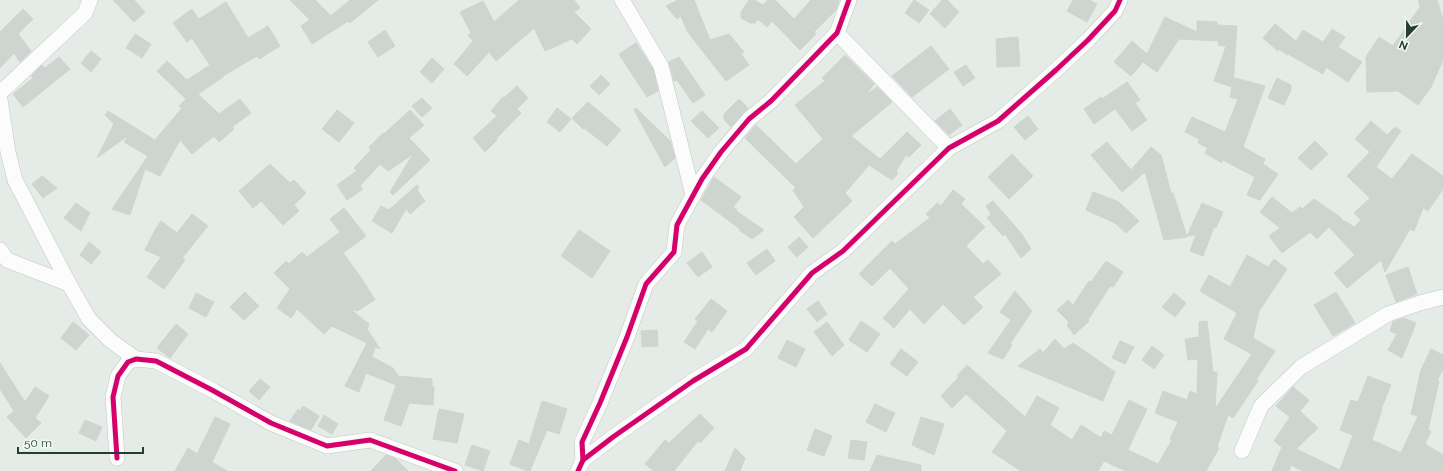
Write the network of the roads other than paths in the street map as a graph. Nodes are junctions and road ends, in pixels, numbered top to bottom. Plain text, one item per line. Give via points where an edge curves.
1 (90, 0) edge
2 (622, 0) edge
3 (849, 0) edge
4 (1120, 0) edge
5 (837, 33) junction
6 (0, 93) edge
7 (0, 100) edge
8 (949, 148) junction
9 (693, 195) junction
10 (0, 250) edge
11 (69, 284) junction
12 (1443, 297) edge
13 (136, 359) junction
14 (1242, 451) dead end
15 (117, 458) dead end
16 (581, 466) edge
17 (455, 471) edge

1 - 6 street via 85,13
2 - 9 street via 661,66
3 - 5 street
4 - 8 street via 1114,11 1088,40 998,121
5 - 8 street
5 - 9 street via 772,101 749,119 721,152
7 - 11 street via 15,180
8 - 16 street via 843,251 812,273 746,350 694,381 613,437
9 - 16 street via 677,225 674,252 646,284 627,338 582,442
10 - 11 street via 7,260
11 - 13 street via 89,319 111,341
12 - 14 street via 1388,314 1301,367 1261,406
13 - 15 street via 128,362 118,376 113,397
13 - 17 street via 156,361 271,423 327,446 370,440

